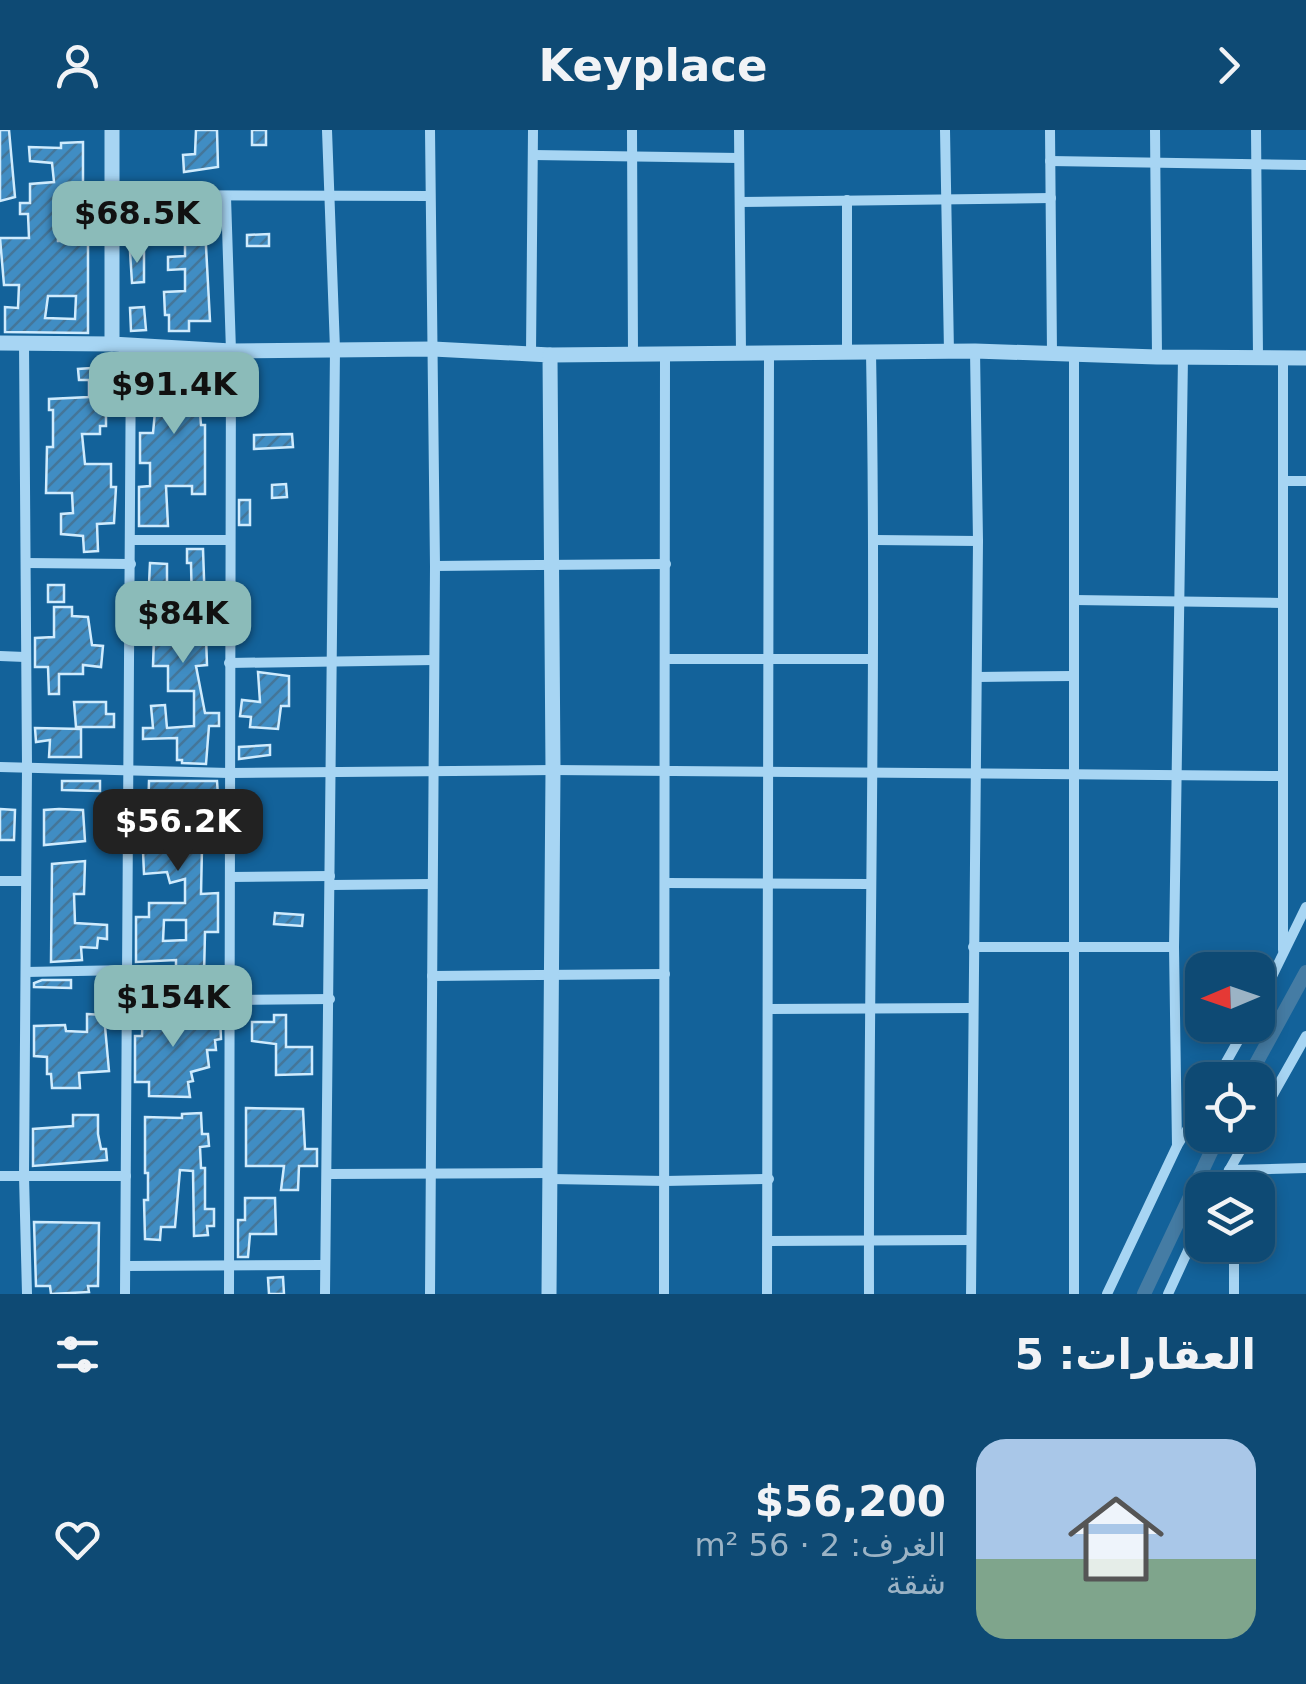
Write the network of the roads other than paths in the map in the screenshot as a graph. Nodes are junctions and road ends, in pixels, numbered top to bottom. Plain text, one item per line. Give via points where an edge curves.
1 (112, 130) edge
2 (327, 130) edge
3 (430, 130) edge
4 (533, 130) edge
5 (632, 130) edge
6 (739, 130) edge
7 (946, 130) edge
8 (1050, 130) edge
9 (1156, 130) edge
10 (1256, 130) edge
11 (533, 155) junction
12 (632, 157) junction
13 (740, 158) junction
14 (1050, 161) junction
15 (1156, 163) junction
16 (1256, 164) junction
17 (1306, 165) edge
18 (112, 195) junction
19 (430, 196) junction
20 (226, 197) junction
21 (330, 198) junction
22 (946, 198) junction
23 (1051, 198) junction
24 (847, 200) junction
25 (740, 202) junction
26 (24, 342) junction
27 (0, 343) edge
28 (112, 344) junction
29 (130, 345) junction
30 (335, 349) junction
31 (433, 350) junction
32 (231, 351) junction
33 (975, 351) junction
34 (949, 352) junction
35 (848, 353) junction
36 (871, 353) junction
37 (531, 354) junction
38 (550, 354) junction
39 (634, 354) junction
40 (741, 354) junction
41 (769, 354) junction
42 (1052, 354) junction
43 (1074, 354) junction
44 (666, 355) junction
45 (1157, 357) junction
46 (1183, 357) junction
47 (1258, 357) junction
48 (1283, 358) junction
49 (1306, 358) edge
50 (1284, 481) junction
51 (1306, 481) edge
52 (130, 540) junction
53 (230, 540) junction
54 (875, 540) junction
55 (978, 541) junction
56 (26, 563) junction
57 (130, 564) junction
58 (666, 564) junction
59 (435, 566) junction
60 (552, 566) junction
61 (1074, 600) junction
62 (1178, 601) junction
63 (1282, 603) junction
64 (0, 656) edge
65 (25, 656) junction
66 (872, 659) junction
67 (334, 660) junction
68 (434, 660) junction
69 (667, 660) junction
70 (770, 661) junction
71 (229, 663) junction
72 (1073, 676) junction
73 (977, 677) junction
74 (0, 767) edge
75 (27, 767) junction
76 (128, 769) junction
77 (553, 770) junction
78 (333, 771) junction
79 (432, 771) junction
80 (666, 771) junction
81 (1074, 772) junction
82 (229, 773) junction
83 (1177, 773) junction
84 (770, 774) junction
85 (872, 774) junction
86 (975, 774) junction
87 (1281, 776) junction
88 (230, 877) junction
89 (330, 880) junction
90 (0, 881) edge
91 (26, 881) junction
92 (667, 883) junction
93 (431, 884) junction
94 (770, 884) junction
95 (869, 884) junction
96 (1306, 907) edge
97 (972, 947) junction
98 (1174, 947) junction
99 (1075, 949) junction
100 (1282, 950) junction
101 (1275, 966) edge
102 (128, 970) junction
103 (26, 972) junction
104 (665, 974) junction
105 (552, 975) junction
106 (432, 976) junction
107 (330, 998) junction
108 (229, 1000) junction
109 (128, 1002) junction
110 (868, 1008) junction
111 (973, 1008) junction
112 (768, 1009) junction
113 (1306, 1036) edge
114 (1275, 1090) edge
115 (1185, 1133) edge
116 (1177, 1146) junction
117 (1241, 1152) edge
118 (1306, 1168) edge
119 (1232, 1170) joint
120 (328, 1174) junction
121 (431, 1174) junction
122 (0, 1176) edge
123 (24, 1176) junction
124 (126, 1176) junction
125 (551, 1176) junction
126 (769, 1179) junction
127 (665, 1182) junction
128 (868, 1240) junction
129 (971, 1240) junction
130 (768, 1241) junction
131 (1185, 1257) edge
132 (1234, 1262) edge
133 (126, 1266) junction
134 (228, 1266) junction
135 (324, 1266) junction
136 (27, 1294) edge
137 (126, 1294) edge
138 (228, 1294) edge
139 (325, 1294) edge
140 (430, 1294) edge
141 (549, 1294) edge
142 (664, 1294) edge
143 (767, 1294) edge
144 (868, 1294) edge
145 (971, 1294) edge
146 (1074, 1294) edge
147 (1106, 1294) edge
148 (1168, 1294) edge
149 (1234, 1294) edge

1 - 18 street
2 - 21 street
3 - 19 street
4 - 11 street
5 - 12 street
6 - 13 street
7 - 22 street
8 - 14 street
9 - 15 street
10 - 16 street
11 - 12 street
11 - 37 street
12 - 13 street
12 - 39 street
13 - 25 street
14 - 15 street
14 - 23 street
15 - 16 street
15 - 45 street
16 - 17 street
16 - 47 street
18 - 20 street
18 - 28 street
19 - 21 street
19 - 31 street
20 - 21 street
20 - 32 street
21 - 30 street
22 - 23 street
22 - 24 street
22 - 34 street
23 - 42 street
24 - 25 street
24 - 35 street
25 - 40 street
26 - 27 street
26 - 28 street
26 - 56 street
28 - 29 street
29 - 32 street
29 - 52 street
30 - 31 street
30 - 32 street
30 - 67 street
31 - 37 street
31 - 59 street
32 - 53 street
33 - 34 street
33 - 42 street
33 - 55 street
34 - 36 street
35 - 36 street
35 - 41 street
36 - 54 street
37 - 38 street
38 - 39 street
38 - 60 street
39 - 44 street
40 - 41 street
40 - 44 street
41 - 70 street
42 - 43 street
43 - 45 street
43 - 61 street
44 - 58 street
45 - 46 street
46 - 47 street
46 - 62 street
47 - 48 street
48 - 49 street
48 - 50 street
50 - 51 street
50 - 63 street
52 - 53 street
52 - 57 street
53 - 71 street
54 - 55 street
54 - 66 street
55 - 73 street
56 - 57 street
56 - 65 street
57 - 76 street
58 - 60 street
58 - 69 street
59 - 60 street
59 - 68 street
60 - 77 street
61 - 62 street
61 - 72 street
62 - 63 street
62 - 83 street
63 - 87 street
64 - 65 street
65 - 75 street
66 - 70 street
66 - 85 street
67 - 68 street
67 - 71 street
67 - 78 street
68 - 79 street
69 - 70 street
69 - 80 street
70 - 84 street
71 - 82 street
72 - 73 street
72 - 81 street
73 - 86 street
74 - 75 street
75 - 76 street
75 - 91 street
76 - 82 street
76 - 102 street
77 - 79 street
77 - 80 street
77 - 105 street
78 - 79 street
78 - 82 street
78 - 89 street
79 - 93 street
80 - 84 street
80 - 92 street
81 - 83 street
81 - 86 street
81 - 99 street
82 - 88 street
83 - 87 street
83 - 98 street
84 - 85 street
84 - 94 street
85 - 86 street
85 - 95 street
86 - 97 street
87 - 100 street
88 - 89 street
88 - 108 street
89 - 93 street
89 - 107 street
90 - 91 street
91 - 103 street
92 - 94 street
92 - 104 street
93 - 106 street
94 - 95 street
94 - 112 street
95 - 110 street
96 - 100 street
97 - 99 street
97 - 111 street
98 - 99 street
98 - 116 street
99 - 146 street
100 - 101 street
102 - 103 street
102 - 109 street
103 - 123 street
104 - 105 street
104 - 127 street
105 - 106 street
105 - 125 street
106 - 121 street
107 - 108 street
107 - 120 street
108 - 109 street
108 - 134 street
109 - 124 street
110 - 111 street
110 - 112 street
110 - 128 street
111 - 129 street
112 - 126 street
113 - 114 street
115 - 116 street
116 - 147 street
117 - 119 street
118 - 119 street
120 - 121 street
120 - 135 street
121 - 125 street
121 - 140 street
122 - 123 street
123 - 124 street
123 - 136 street
124 - 133 street
125 - 127 street
125 - 141 street
126 - 127 street
126 - 130 street
127 - 142 street
128 - 129 street
128 - 130 street
128 - 144 street
129 - 145 street
130 - 143 street
131 - 148 street
132 - 149 street
133 - 134 street
133 - 137 street
134 - 135 street
134 - 138 street
135 - 139 street

